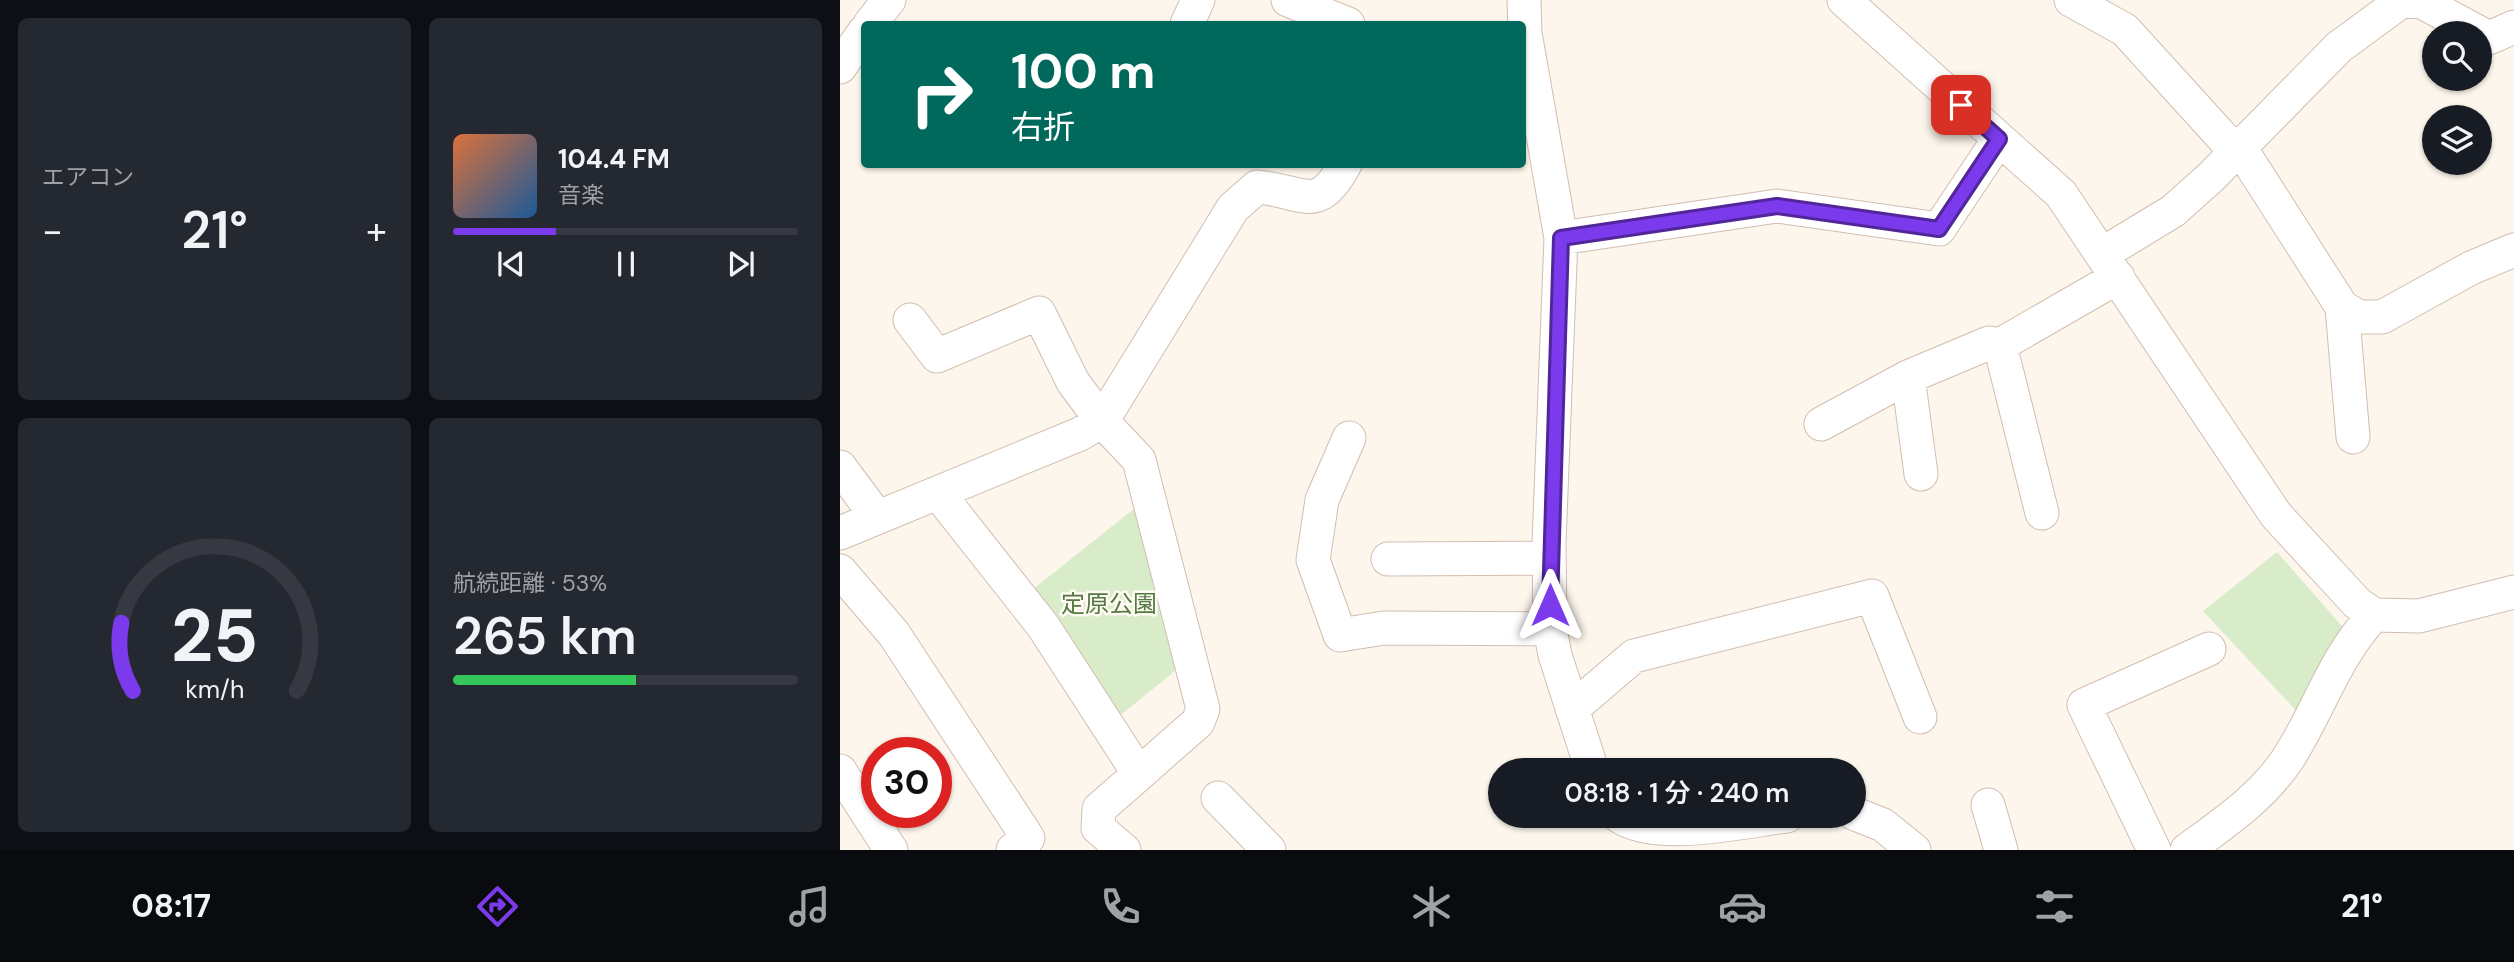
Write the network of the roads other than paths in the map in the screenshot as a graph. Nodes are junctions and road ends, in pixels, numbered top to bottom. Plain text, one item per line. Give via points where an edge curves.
1 (1198, 0) edge
2 (1288, 0) edge
3 (1524, 0) edge
4 (1844, 0) edge
5 (2071, 0) edge
6 (2403, 0) edge
7 (1188, 21) edge
8 (1340, 21) edge
9 (1525, 21) edge
10 (2514, 27) edge
11 (861, 32) edge
12 (1526, 48) edge
13 (840, 66) edge
14 (1529, 93) edge
15 (1999, 139) junction
16 (2239, 146) junction
17 (1343, 168) edge
18 (1561, 238) junction
19 (2514, 250) edge
20 (2110, 265) junction
21 (2342, 307) junction
22 (911, 320) dead end
23 (2000, 345) junction
24 (1908, 377) junction
25 (1102, 421) junction
26 (1821, 425) dead end
27 (2353, 437) dead end
28 (1349, 438) dead end
29 (840, 467) edge
30 (1921, 474) dead end
31 (938, 493) junction
32 (2042, 513) dead end
33 (877, 517) junction
34 (840, 533) edge
35 (1549, 558) junction
36 (1388, 559) dead end
37 (840, 571) edge
38 (2514, 592) edge
39 (2374, 615) junction
40 (1550, 629) junction
41 (2209, 649) dead end
42 (1572, 709) junction
43 (1920, 717) dead end
44 (1588, 758) edge
45 (840, 771) edge
46 (1139, 774) junction
47 (1218, 798) dead end
48 (1989, 805) dead end
49 (1866, 818) edge
50 (891, 850) edge
51 (1013, 850) edge
52 (1124, 850) edge
53 (1269, 850) edge
54 (1914, 850) edge
55 (2001, 850) edge
56 (2154, 850) edge
57 (2187, 850) edge

1 - 7 street
2 - 8 street
3 - 9 street
4 - 15 street
5 - 16 street via 2124,30 2225,140
6 - 10 street via 2422,2 2489,38
6 - 16 street via 2339,47
11 - 13 street
12 - 14 street
14 - 18 street
15 - 18 street via 1939,229 1777,206
15 - 20 street via 2061,194
16 - 20 street via 2211,177
16 - 21 street
17 - 25 street via 1331,189 1320,195 1303,197 1257,187 1233,208
18 - 35 street
19 - 21 street via 2382,317 2359,317
20 - 23 street
20 - 39 street via 2276,515 2357,603
21 - 27 street
22 - 25 street via 937,356 1039,313 1073,382
23 - 24 street via 1989,343
23 - 32 street
24 - 26 street
24 - 30 street
25 - 31 street
25 - 46 street via 1139,460 1203,709 1198,722
28 - 40 street via 1322,500 1313,560 1340,635 1384,628
29 - 33 street
31 - 33 street
31 - 46 street via 1044,626
33 - 34 street
35 - 36 street
35 - 40 street
37 - 51 street via 894,634 1028,838
38 - 39 street via 2419,616
39 - 57 street via 2353,636 2290,755 2270,782
40 - 42 street
41 - 56 street via 2084,705
42 - 43 street via 1634,656 1872,596
42 - 44 street
45 - 50 street
46 - 52 street via 1099,809 1098,828
47 - 53 street
48 - 55 street
49 - 54 street via 1883,825

